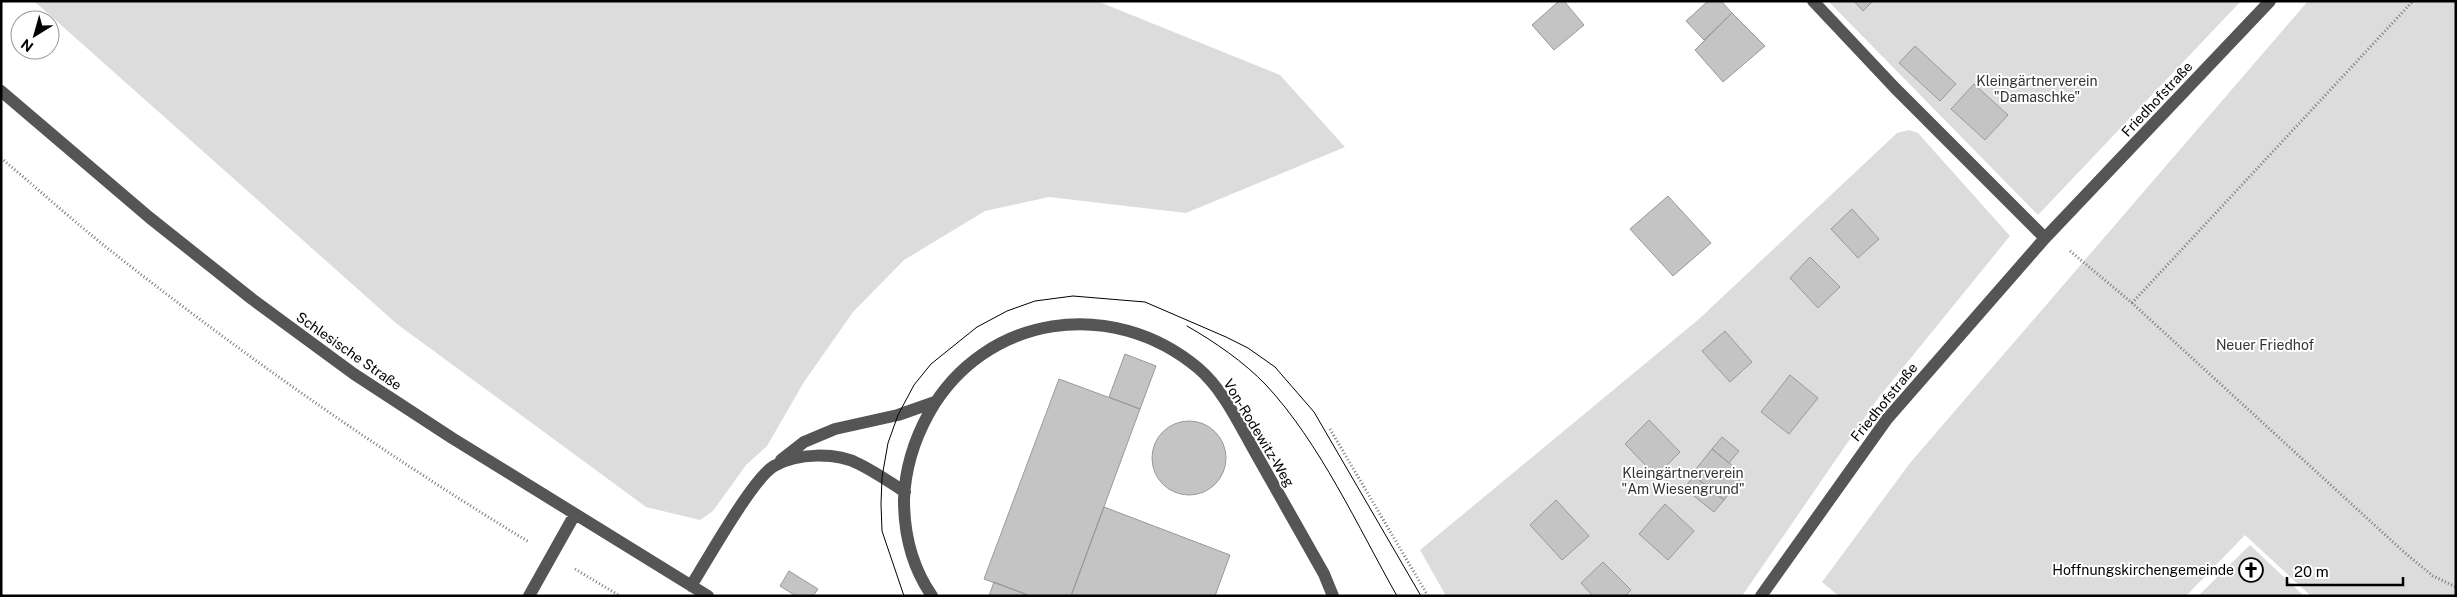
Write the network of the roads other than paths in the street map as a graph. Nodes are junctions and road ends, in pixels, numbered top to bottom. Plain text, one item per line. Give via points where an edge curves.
1 (1813, 1) edge
2 (2270, 1) edge
3 (1, 91) edge
4 (2046, 238) junction
5 (935, 402) junction
6 (773, 467) junction
7 (904, 492) junction
8 (575, 514) junction
9 (691, 586) junction
10 (528, 596) edge
11 (708, 596) edge
12 (932, 596) edge
13 (1333, 596) edge
14 (1761, 596) edge

1 - 4 street via 1895,88
2 - 4 street, Friedhofstraße
3 - 8 street, Schlesische Straße via 150,218 252,299 354,374
4 - 14 street, Friedhofstraße via 1886,419
5 - 6 street via 898,415 835,429 804,442
5 - 7 street, Von-Rodewitz-Weg via 920,429
5 - 13 street, Von-Rodewitz-Weg via 974,360 994,345 1026,332 1048,326 1102,326 1152,338 1200,369 1223,397 1324,574
6 - 7 street via 811,456 836,458 858,463
6 - 9 street via 758,482
7 - 12 street, Von-Rodewitz-Weg via 910,552
8 - 9 street, Schlesische Straße
8 - 10 street
9 - 11 street, Schlesische Straße

